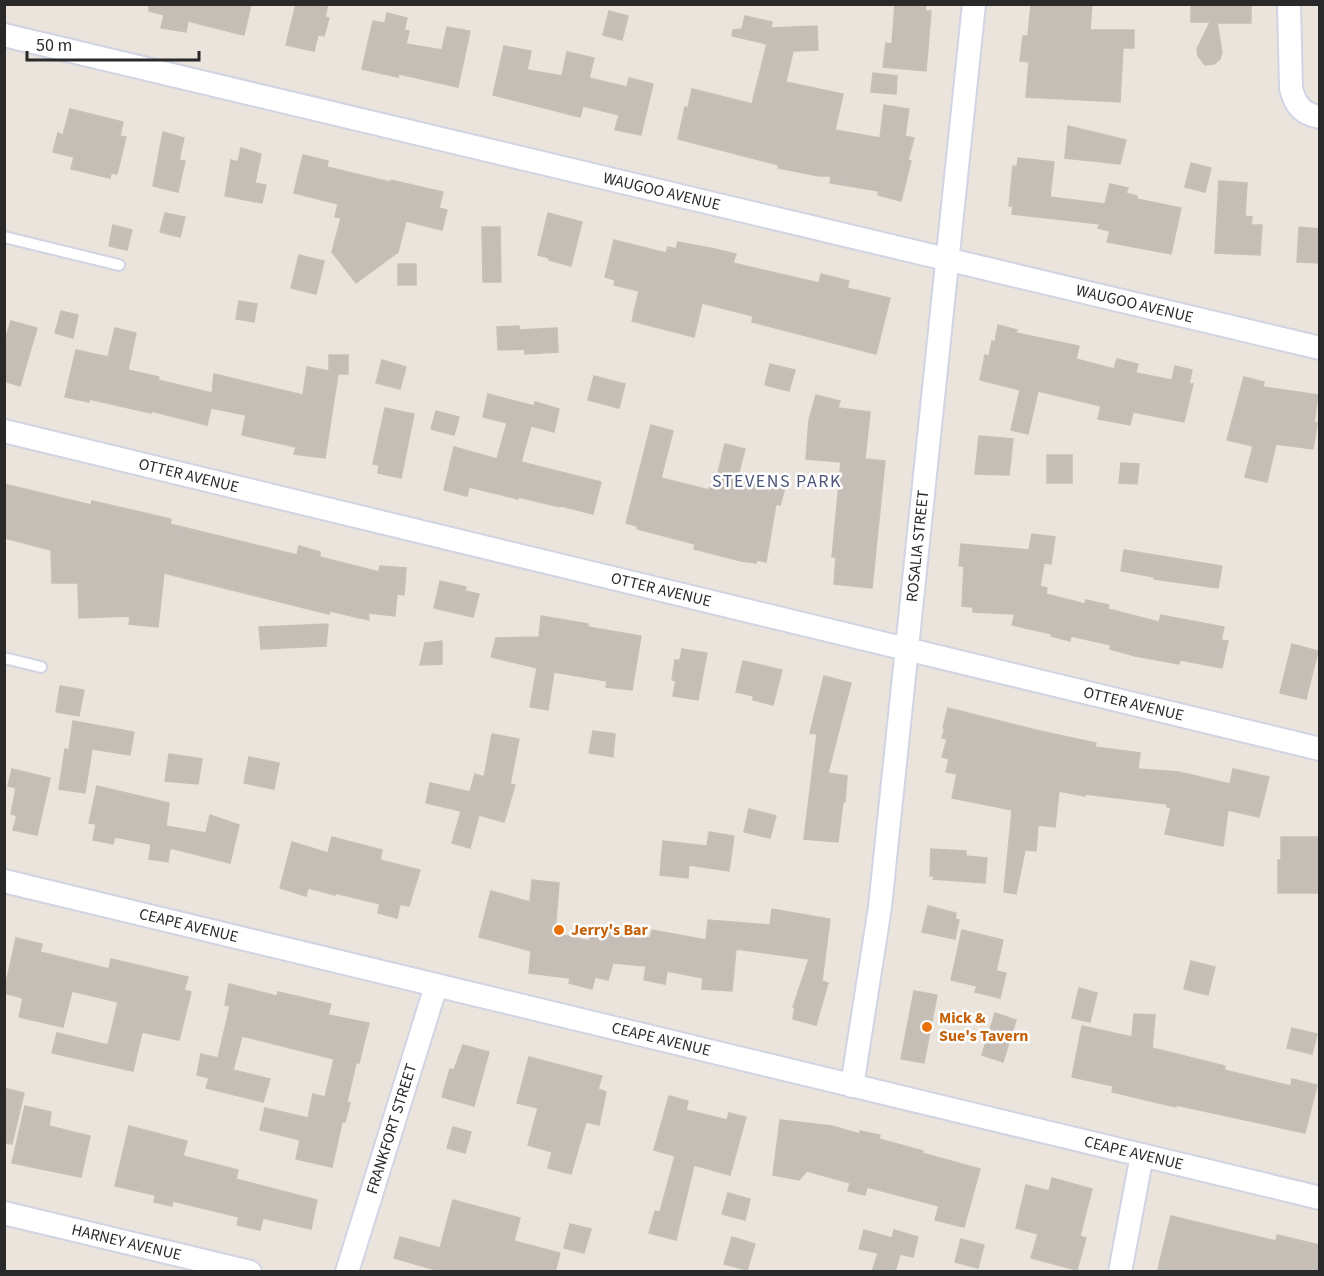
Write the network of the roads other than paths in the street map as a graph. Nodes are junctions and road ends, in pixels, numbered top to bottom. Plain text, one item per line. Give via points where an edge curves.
1 (974, 4) edge
2 (1289, 4) edge
3 (4, 35) edge
4 (1310, 113) edge
5 (4, 237) edge
6 (947, 260) junction
7 (119, 265) dead end
8 (1320, 348) edge
9 (4, 431) edge
10 (906, 650) junction
11 (4, 658) edge
12 (41, 667) dead end
13 (1320, 749) edge
14 (4, 881) edge
15 (436, 986) junction
16 (852, 1086) junction
17 (1142, 1155) junction
18 (1320, 1198) edge
19 (4, 1213) edge
20 (250, 1272) edge
21 (347, 1272) edge
22 (1120, 1272) edge

1 - 6 street, ROSALIA STREET
2 - 4 street via 1291,88 1294,100
3 - 6 street, WAUGOO AVENUE
5 - 7 lane
6 - 8 street, WAUGOO AVENUE
6 - 10 street, ROSALIA STREET
9 - 10 street, OTTER AVENUE
10 - 13 street, OTTER AVENUE
10 - 16 street, ROSALIA STREET via 880,907
11 - 12 lane
14 - 15 street, CEAPE AVENUE
15 - 16 street, CEAPE AVENUE
15 - 21 street, FRANKFORT STREET
16 - 17 street, CEAPE AVENUE
17 - 18 street, CEAPE AVENUE
17 - 22 street
19 - 20 street, HARNEY AVENUE

